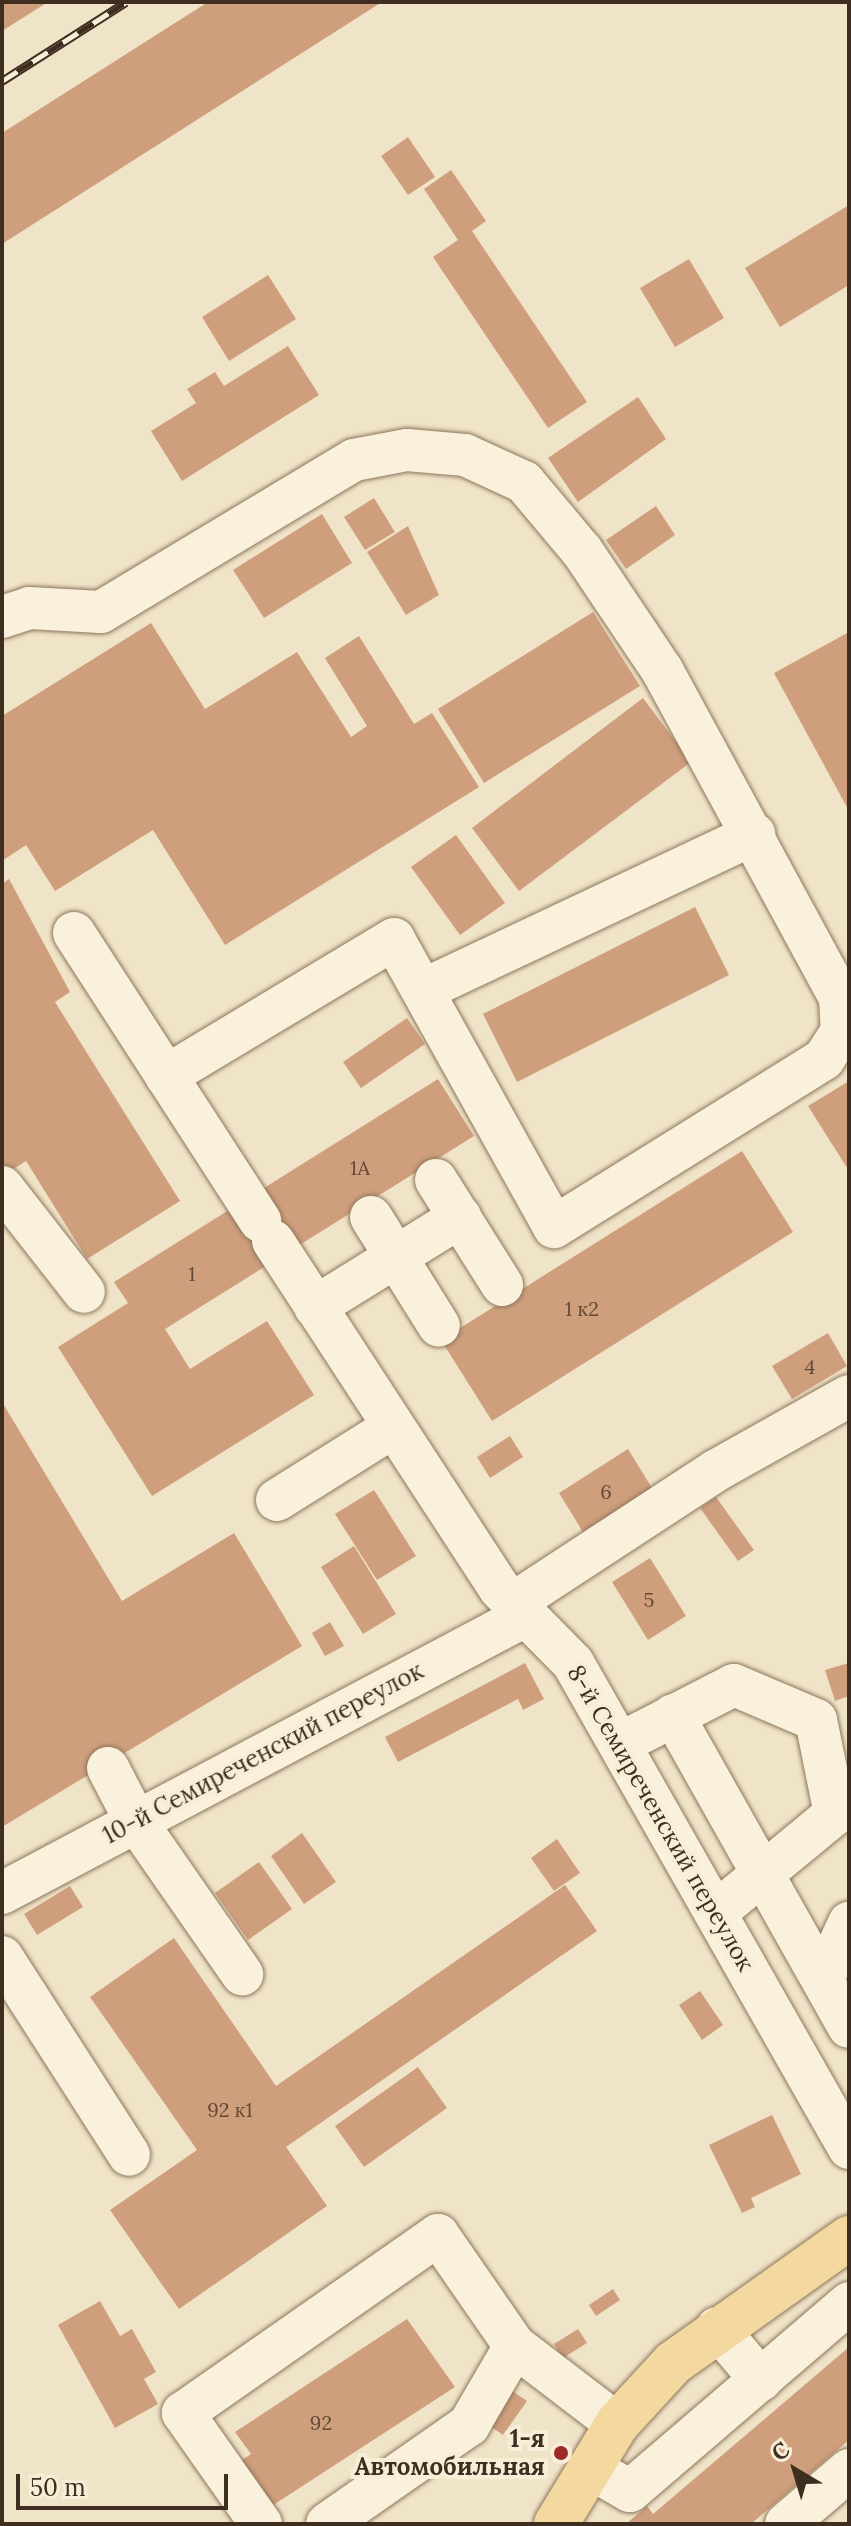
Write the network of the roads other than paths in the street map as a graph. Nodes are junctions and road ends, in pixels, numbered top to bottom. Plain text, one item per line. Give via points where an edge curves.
1 (2, 617) edge
2 (754, 834) junction
3 (74, 933) dead end
4 (425, 989) junction
5 (166, 1076) junction
6 (436, 1180) dead end
7 (2, 1187) edge
8 (371, 1217) dead end
9 (460, 1217) junction
10 (396, 1257) junction
11 (502, 1285) dead end
12 (84, 1292) dead end
13 (315, 1307) junction
14 (439, 1326) dead end
15 (849, 1396) edge
16 (392, 1428) junction
17 (277, 1500) dead end
18 (518, 1610) junction
19 (673, 1715) junction
20 (621, 1743) junction
21 (108, 1768) dead end
22 (135, 1820) junction
23 (842, 1832) edge
24 (766, 1874) junction
25 (2, 1893) edge
26 (716, 1912) junction
27 (849, 1923) edge
28 (2, 1957) edge
29 (242, 1974) dead end
30 (823, 1979) junction
31 (849, 2027) edge
32 (848, 2139) edge
33 (129, 2155) dead end
34 (844, 2257) edge
35 (849, 2303) edge
36 (717, 2328) junction
37 (515, 2346) junction
38 (761, 2380) junction
39 (617, 2424) junction
40 (590, 2468) junction
41 (849, 2470) edge
42 (261, 2524) edge
43 (327, 2524) edge
44 (556, 2524) edge
45 (786, 2524) edge

1 - 2 street via 29,608 101,612 354,460 407,450 465,455 524,482 582,551 662,670
2 - 4 street
2 - 4 street via 840,998 842,1031 824,1059 554,1227
3 - 5 street, 8-й Семиреченский переулок
4 - 5 street via 394,939
5 - 13 street, 8-й Семиреченский переулок
6 - 9 street
7 - 12 street
8 - 10 street
9 - 10 street
9 - 11 street
10 - 13 street
10 - 14 street
13 - 16 street, 8-й Семиреченский переулок
15 - 18 street, 10-й Семиреченский переулок
16 - 17 street
16 - 18 street, 8-й Семиреченский переулок
18 - 20 street, 8-й Семиреченский переулок via 573,1663
18 - 22 street, 10-й Семиреченский переулок
19 - 20 street
19 - 23 street via 734,1685 816,1720
19 - 24 street
20 - 26 street, 8-й Семиреченский переулок
21 - 22 street
22 - 25 street, 10-й Семиреченский переулок
22 - 29 street
23 - 24 street
24 - 26 street
24 - 30 street
26 - 32 street, 8-й Семиреченский переулок
27 - 30 street
28 - 33 street
30 - 31 street
34 - 36 main road
35 - 38 street
36 - 38 street
36 - 39 main road
37 - 39 street
37 - 42 street via 438,2235 234,2377 183,2413
37 - 43 street via 469,2425
38 - 40 street via 630,2491
39 - 40 main road
40 - 44 main road
41 - 45 street

